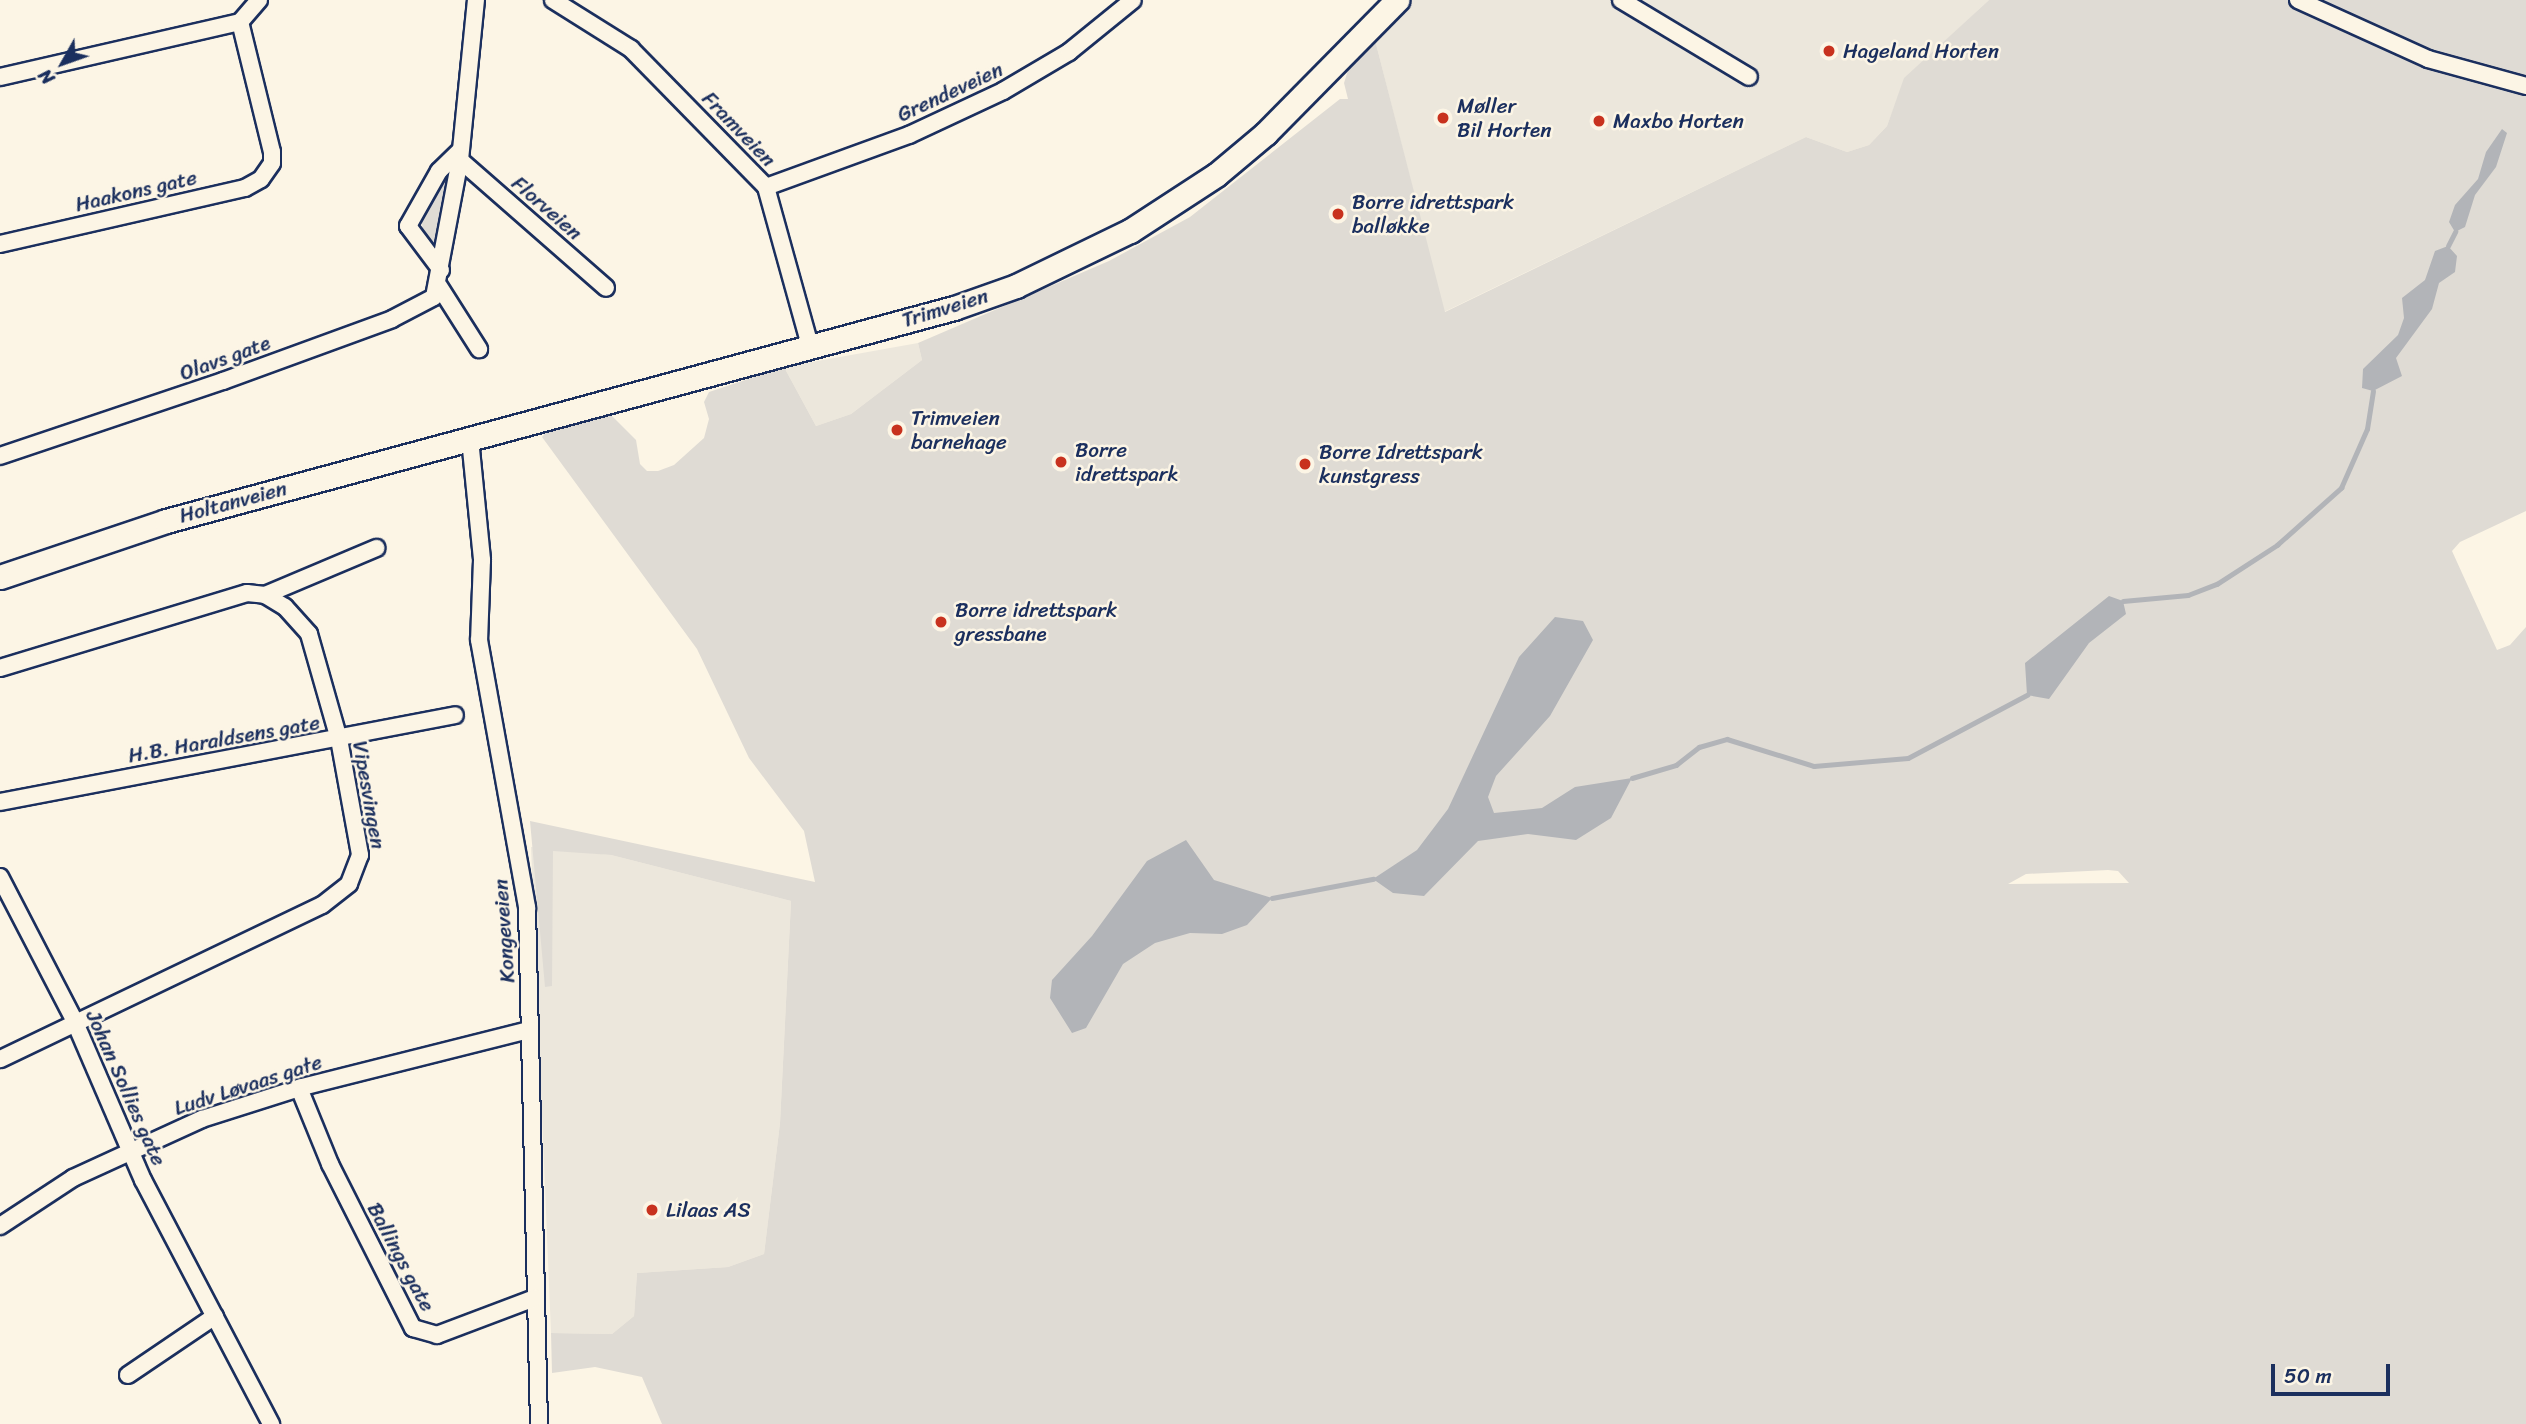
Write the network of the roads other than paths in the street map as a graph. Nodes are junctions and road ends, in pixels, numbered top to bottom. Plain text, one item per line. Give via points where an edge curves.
1 (259, 0) edge
2 (476, 0) edge
3 (553, 0) edge
4 (1133, 0) edge
5 (1377, 0) edge
6 (1397, 0) edge
7 (1621, 0) edge
8 (2298, 0) edge
9 (240, 22) junction
10 (1351, 42) junction
11 (0, 77) edge
12 (1749, 77) dead end
13 (2526, 86) edge
14 (460, 155) junction
15 (766, 187) junction
16 (0, 244) edge
17 (440, 278) junction
18 (606, 288) dead end
19 (810, 346) junction
20 (479, 349) dead end
21 (470, 439) junction
22 (0, 456) edge
23 (376, 548) dead end
24 (0, 577) edge
25 (265, 595) junction
26 (0, 668) edge
27 (456, 715) dead end
28 (339, 739) junction
29 (0, 802) edge
30 (0, 877) edge
31 (5, 898) edge
32 (74, 1020) junction
33 (529, 1030) junction
34 (0, 1059) edge
35 (299, 1088) junction
36 (131, 1149) junction
37 (0, 1226) edge
38 (534, 1297) junction
39 (215, 1316) junction
40 (128, 1375) dead end
41 (271, 1424) edge
42 (539, 1424) edge

1 - 9 street
2 - 14 street
3 - 15 street, Framveien via 631,49
4 - 15 street, Grendeveien via 1069,52 1003,91 909,135
5 - 10 main road, Trimveien
6 - 10 main road, Trimveien
7 - 12 street
8 - 13 street via 2428,59
9 - 11 street
9 - 16 street, Haakons gate via 271,163 261,178 245,188
10 - 19 main road, Trimveien via 1250,147 1130,231 1016,286 954,308
14 - 17 street
14 - 17 street via 439,171 408,226
14 - 18 street, Florveien
15 - 19 street, Framveien
17 - 20 street
17 - 22 street, Olavs gate via 434,297 392,319
19 - 21 main road, Trimveien
21 - 24 main road, Holtanveien via 166,521
21 - 33 street, Kongeveien via 482,561 479,640 527,908
23 - 25 street
25 - 26 street via 247,593
25 - 28 street, Vipesvingen via 285,607 309,634
27 - 28 street, H.B. Haraldsens gate
28 - 29 street, H.B. Haraldsens gate
28 - 32 street, Vipesvingen via 360,855 349,884 322,905
30 - 31 street, Johan Sollies gate
31 - 32 street, Johan Sollies gate
32 - 34 street, Vipesvingen
32 - 36 street, Johan Sollies gate
33 - 35 street, Ludv Løvaas gate
33 - 38 street, Kongeveien
35 - 36 street, Ludv Løvaas gate via 202,1119
35 - 38 street, Ballings gate via 330,1164 413,1328 437,1335
36 - 37 street, Ludv Løvaas gate via 73,1178
36 - 39 street, Johan Sollies gate
38 - 42 street, Kongeveien
39 - 40 street
39 - 41 street, Johan Sollies gate

